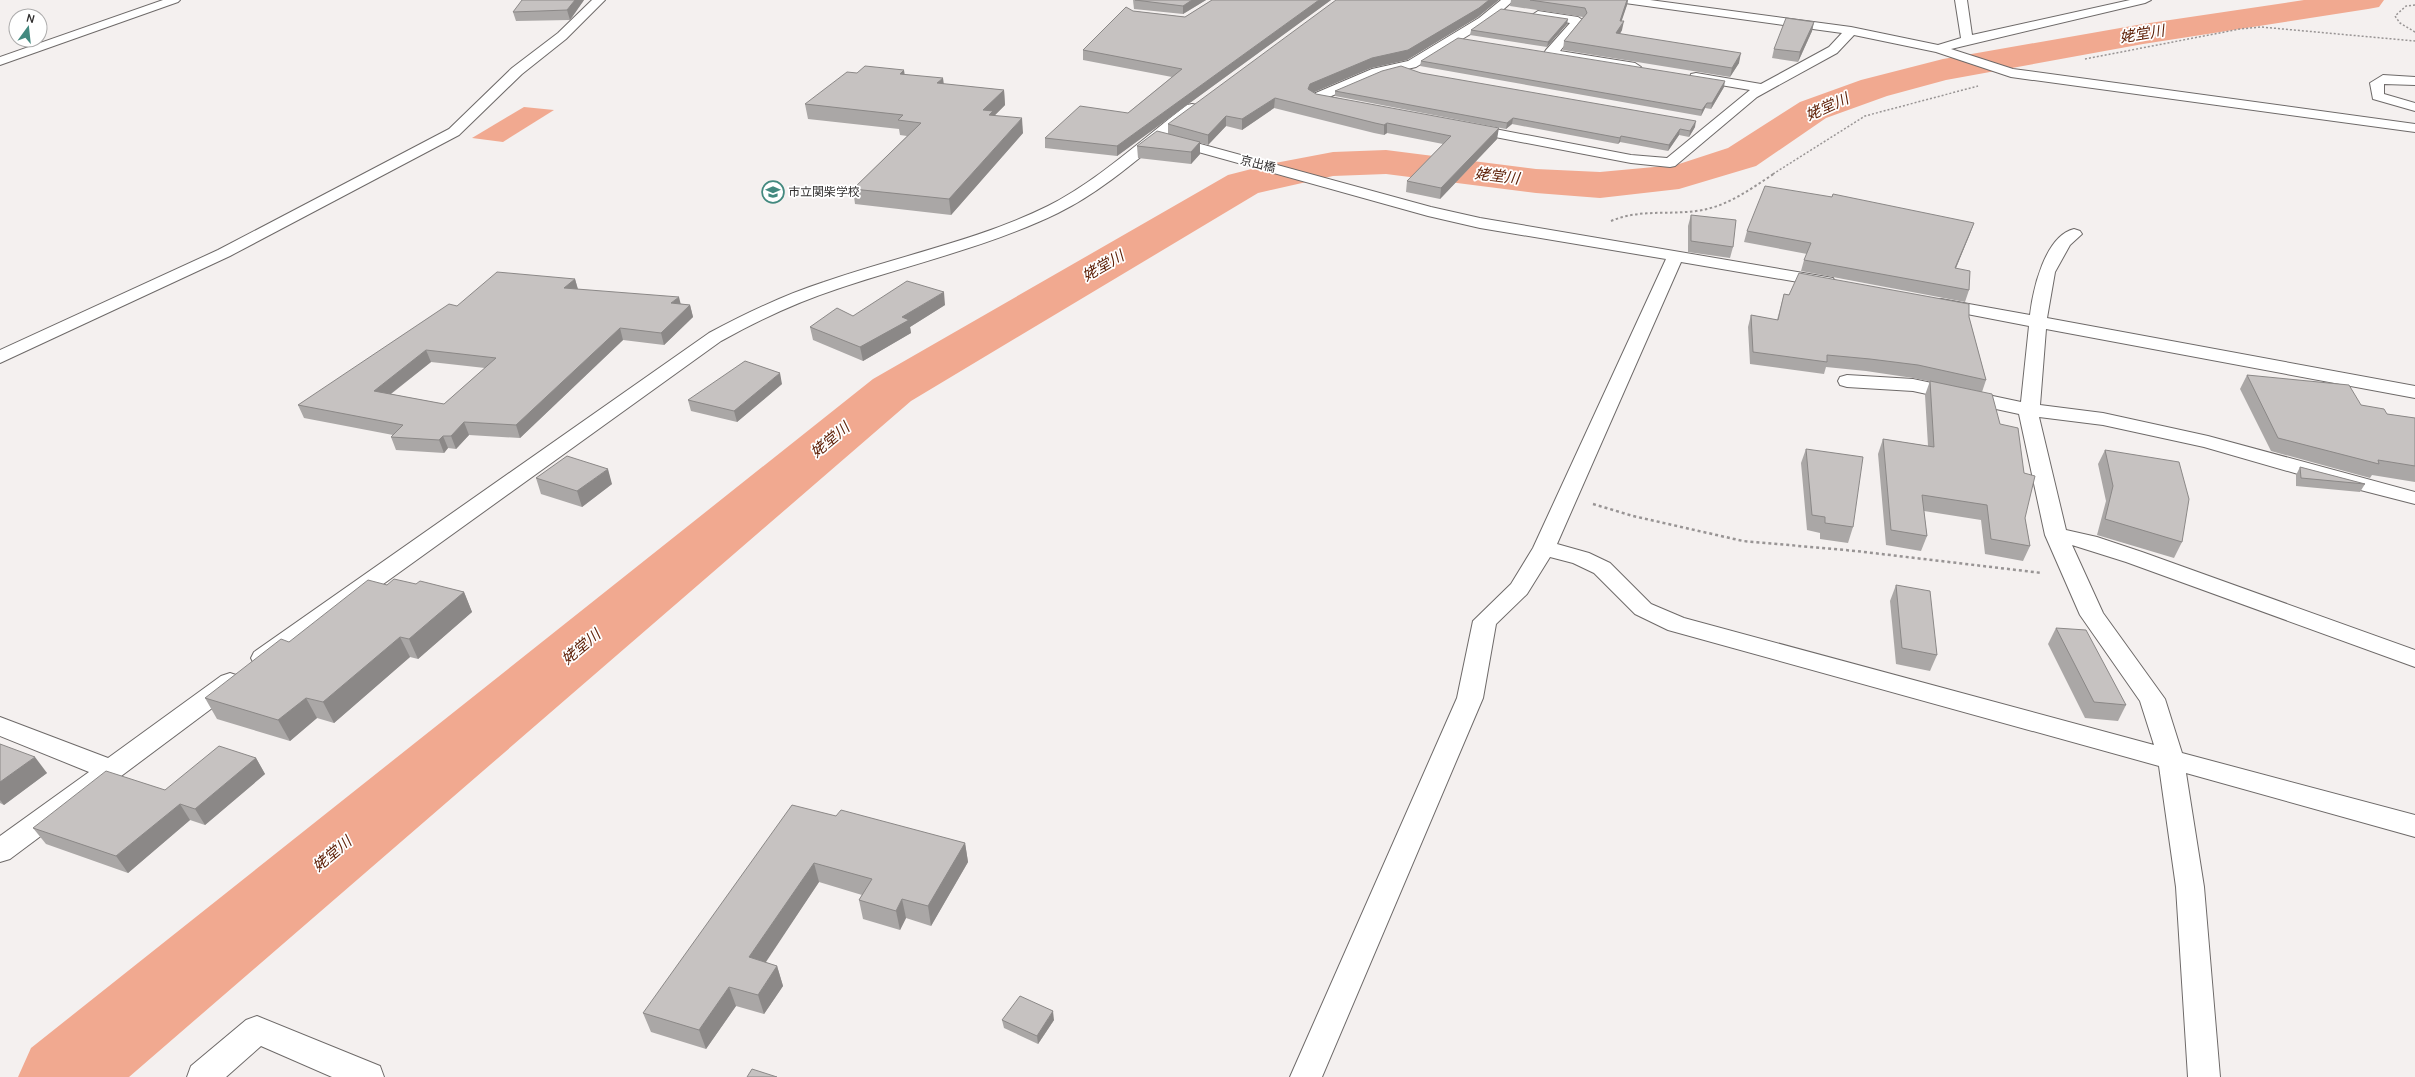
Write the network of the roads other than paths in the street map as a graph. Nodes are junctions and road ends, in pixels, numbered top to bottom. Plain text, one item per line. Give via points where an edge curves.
1 (174, 0) edge
2 (599, 0) edge
3 (1625, 0) edge
4 (1961, 0) edge
5 (2146, 0) edge
6 (1510, 6) edge
7 (1526, 14) edge
8 (1851, 31) junction
9 (1454, 38) junction
10 (1967, 40) junction
11 (1477, 42) edge
12 (1536, 51) edge
13 (1945, 51) junction
14 (1552, 53) junction
15 (0, 62) edge
16 (1404, 67) junction
17 (1646, 69) edge
18 (1421, 73) edge
19 (1685, 75) edge
20 (2415, 82) edge
21 (1764, 88) junction
22 (1206, 98) edge
23 (1350, 106) edge
24 (2415, 106) edge
25 (1700, 122) dead end
26 (1456, 125) edge
27 (1716, 125) junction
28 (2415, 128) edge
29 (1154, 136) junction
30 (2074, 234) dead end
31 (1675, 257) junction
32 (1845, 286) edge
33 (1923, 300) edge
34 (2039, 323) junction
35 (0, 357) edge
36 (1847, 381) dead end
37 (2415, 392) edge
38 (2030, 410) junction
39 (2415, 498) edge
40 (2056, 535) junction
41 (1544, 548) junction
42 (2415, 659) edge
43 (0, 726) edge
44 (2171, 760) junction
45 (109, 769) junction
46 (2415, 826) edge
47 (0, 851) edge
48 (203, 1077) edge
49 (368, 1077) edge
50 (1306, 1077) edge
51 (2204, 1077) edge

1 - 15 street
2 - 35 street via 562,36 517,70 454,132 224,253
3 - 8 street
4 - 10 street
5 - 10 street
6 - 9 street via 1497,9
7 - 14 street via 1578,21
8 - 13 street
8 - 21 street via 1834,50
9 - 11 street
9 - 16 street
10 - 13 street
12 - 14 street
13 - 28 street via 2017,74
14 - 17 street
16 - 18 street
16 - 23 street via 1377,72 1316,98
19 - 21 street
20 - 24 street via 2383,79 2377,83 2378,96
21 - 27 street via 1752,94
22 - 29 street
25 - 27 street
26 - 27 street via 1661,163 1673,162
29 - 31 street, 京出橋 via 1428,211 1480,223
29 - 45 street via 1084,193 1031,219 793,298 743,320 715,337
30 - 34 street via 2063,242 2047,272
31 - 32 street, 京出橋
31 - 41 street
33 - 34 street
34 - 37 street
34 - 38 street
36 - 38 street via 1913,385
38 - 39 street via 2103,419 2174,434
38 - 40 street via 2029,416
40 - 42 street via 2126,554
40 - 44 street via 2092,614 2152,699
41 - 44 street via 1581,558 1602,568 1643,609 1661,619
41 - 50 street via 1519,589 1485,621 1470,698
43 - 45 street
44 - 46 street
44 - 51 street via 2190,887
45 - 47 street
48 - 49 street via 257,1030

